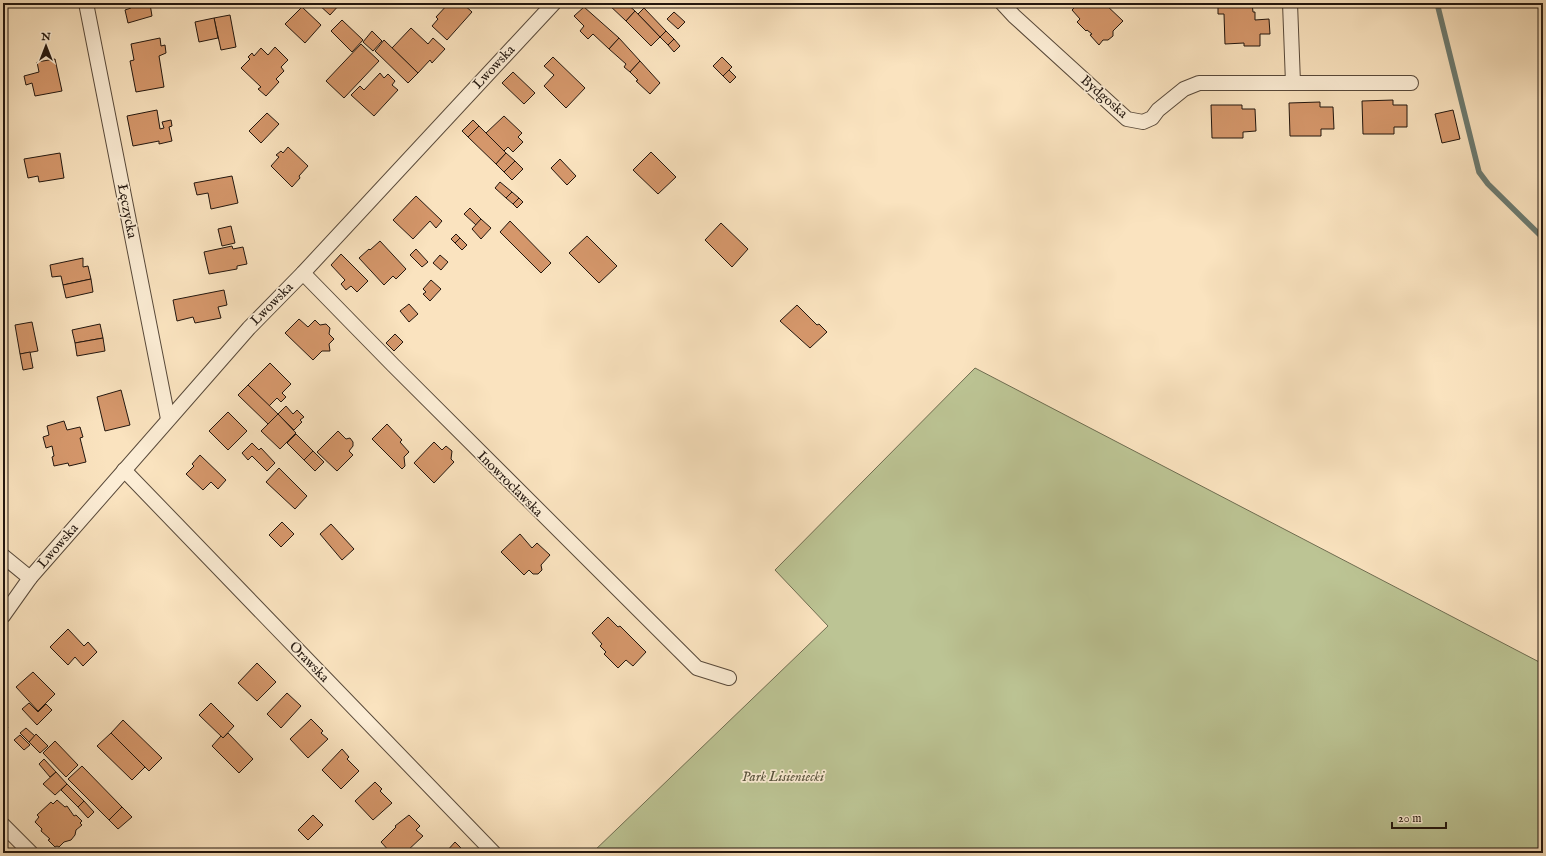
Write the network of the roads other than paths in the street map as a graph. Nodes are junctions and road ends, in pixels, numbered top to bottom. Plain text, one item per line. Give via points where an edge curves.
1 (86, 3) edge
2 (554, 3) edge
3 (1002, 3) edge
4 (1290, 3) edge
5 (1293, 83) junction
6 (1411, 83) dead end
7 (303, 273) junction
8 (168, 419) junction
9 (124, 470) junction
10 (3, 556) edge
11 (30, 578) junction
12 (3, 616) edge
13 (729, 678) dead end
14 (3, 825) edge
15 (31, 853) edge
16 (494, 853) edge

1 - 8 street, Łęczycka
2 - 7 street, Lwowska
3 - 5 street, Bydgoska via 1127,119 1142,122 1152,118 1158,110 1184,90 1199,83
4 - 5 street
5 - 6 street, Bydgoska
7 - 8 street, Lwowska via 249,328
7 - 13 street, Inowrocławska via 697,668
8 - 9 street, Lwowska
9 - 11 street, Lwowska
9 - 16 street, Orawska
10 - 11 street
11 - 12 street, Lwowska
14 - 15 street

